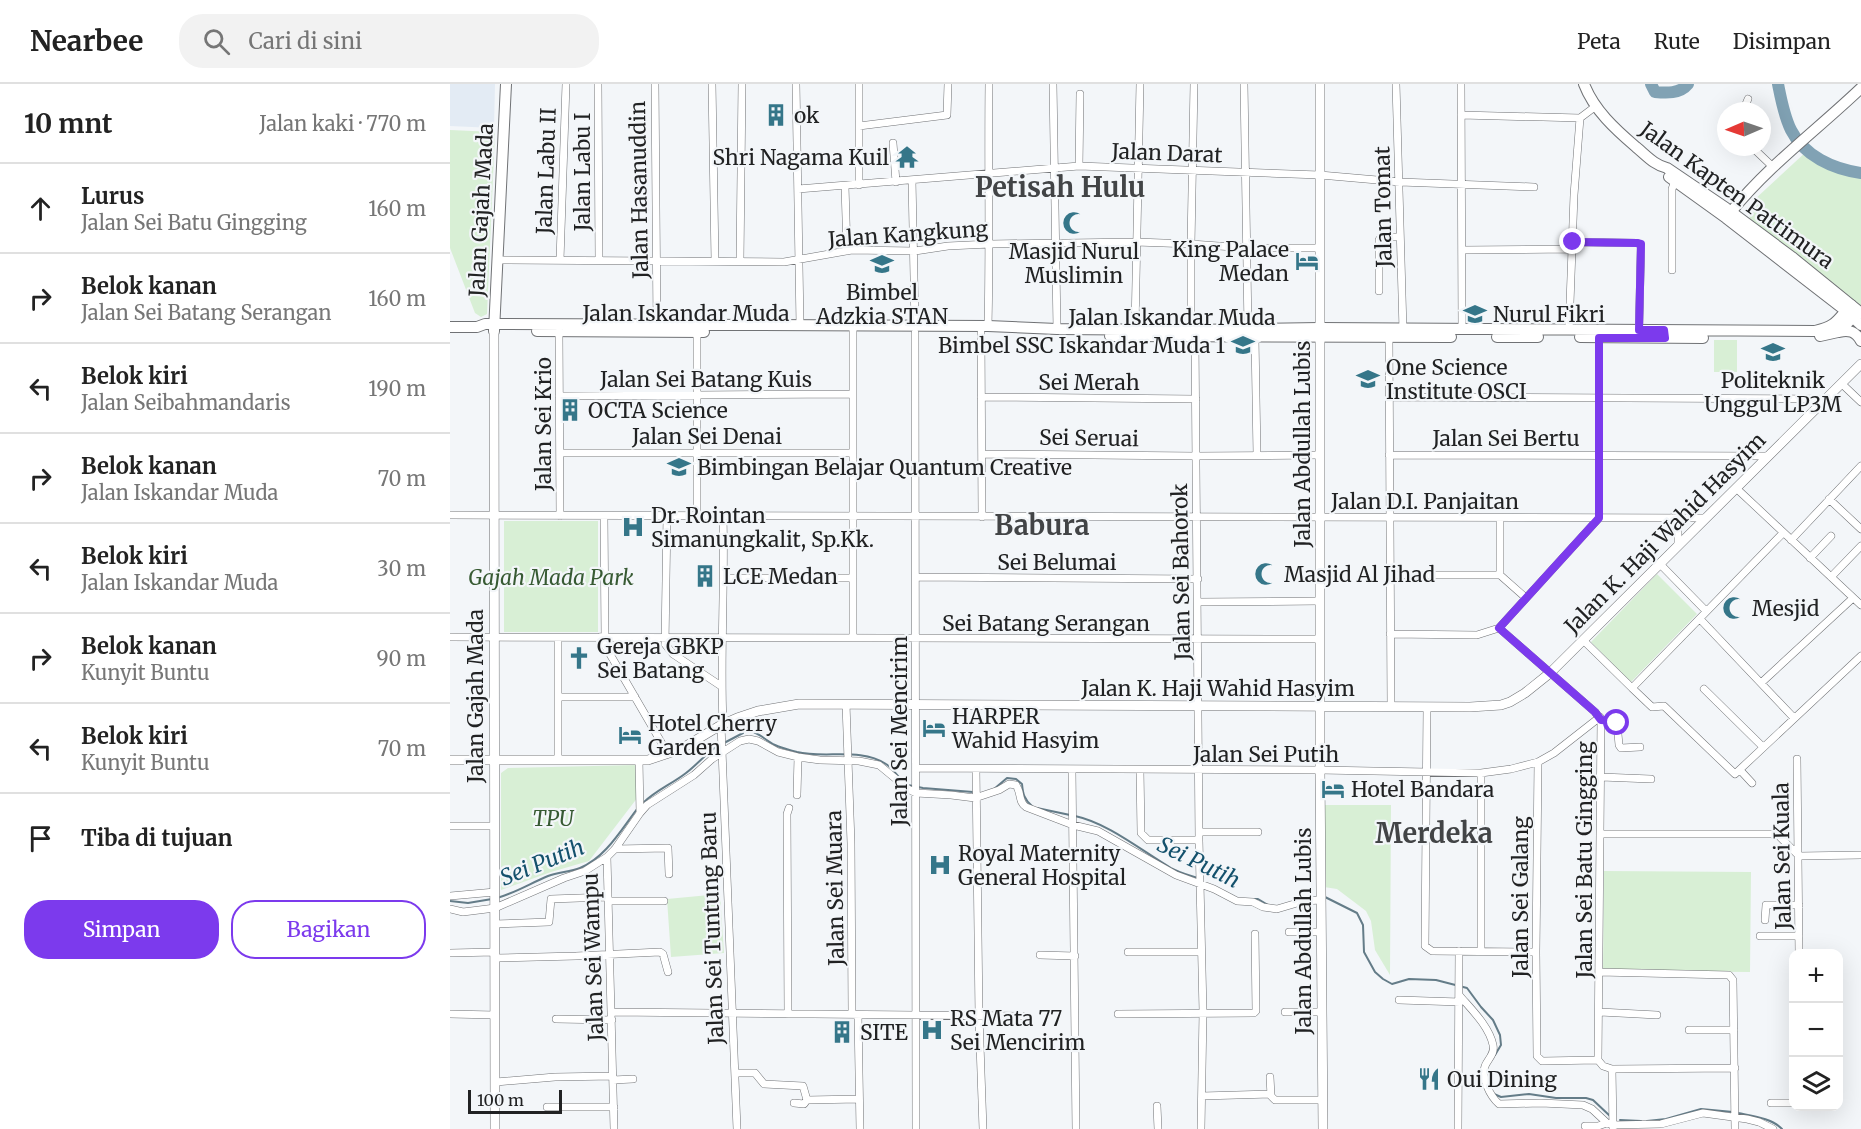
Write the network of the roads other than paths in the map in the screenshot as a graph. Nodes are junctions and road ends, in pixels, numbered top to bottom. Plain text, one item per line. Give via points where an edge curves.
1 (506, 84) edge
2 (566, 84) edge
3 (598, 84) edge
4 (655, 84) edge
5 (712, 84) edge
6 (742, 84) edge
7 (796, 84) edge
8 (859, 84) edge
9 (948, 84) edge
10 (989, 84) edge
11 (1053, 84) edge
12 (1140, 84) edge
13 (1194, 84) edge
14 (1244, 84) edge
15 (1320, 84) edge
16 (1396, 84) edge
17 (1461, 84) edge
18 (1584, 84) edge
19 (1861, 88) edge
20 (1080, 94) dead end
21 (1748, 99) dead end
22 (1747, 102) edge
23 (1596, 106) junction
24 (1461, 115) junction
25 (1580, 118) junction
26 (859, 126) junction
27 (893, 143) dead end
28 (1761, 156) edge
29 (1079, 166) junction
30 (1772, 166) junction
31 (1054, 167) junction
32 (1139, 167) junction
33 (1661, 170) junction
34 (1192, 171) junction
35 (988, 172) junction
36 (1245, 172) junction
37 (1320, 175) junction
38 (912, 180) junction
39 (1675, 181) junction
40 (896, 182) junction
41 (1400, 182) junction
42 (859, 185) junction
43 (1461, 185) junction
44 (845, 186) junction
45 (1534, 187) dead end
46 (798, 189) junction
47 (1731, 212) junction
48 (1399, 237) junction
49 (1136, 242) junction
50 (990, 244) junction
51 (1055, 244) junction
52 (1191, 244) junction
53 (1572, 246) junction
54 (1247, 248) junction
55 (1320, 248) junction
56 (915, 250) junction
57 (1462, 250) junction
58 (846, 251) junction
59 (498, 260) junction
60 (560, 260) junction
61 (599, 260) junction
62 (715, 260) junction
63 (800, 260) junction
64 (740, 261) junction
65 (657, 262) junction
66 (1672, 270) dead end
67 (1379, 291) dead end
68 (1855, 314) edge
69 (800, 325) junction
70 (450, 327) edge
71 (494, 327) junction
72 (657, 328) junction
73 (853, 329) junction
74 (915, 329) junction
75 (983, 329) junction
76 (1135, 329) junction
77 (1403, 330) junction
78 (1569, 330) junction
79 (1639, 330) junction
80 (559, 332) junction
81 (697, 332) junction
82 (1057, 332) junction
83 (1194, 332) junction
84 (1253, 332) junction
85 (1838, 332) junction
86 (1321, 333) junction
87 (1462, 334) junction
88 (1664, 334) junction
89 (1389, 338) junction
90 (1599, 338) junction
91 (1861, 341) edge
92 (1861, 364) edge
93 (1842, 384) junction
94 (852, 394) junction
95 (559, 396) junction
96 (697, 396) junction
97 (981, 397) junction
98 (1390, 397) junction
99 (1598, 398) junction
100 (1196, 399) junction
101 (1825, 399) junction
102 (1861, 402) edge
103 (560, 453) junction
104 (697, 453) junction
105 (853, 453) junction
106 (982, 454) junction
107 (1257, 455) junction
108 (1319, 455) junction
109 (1389, 455) junction
110 (1599, 455) junction
111 (1196, 456) junction
112 (1767, 456) junction
113 (1861, 466) edge
114 (1736, 488) junction
115 (1829, 500) junction
116 (450, 515) edge
117 (494, 516) junction
118 (560, 516) junction
119 (604, 516) junction
120 (667, 516) junction
121 (697, 516) junction
122 (723, 516) junction
123 (854, 517) junction
124 (916, 517) junction
125 (982, 517) junction
126 (1197, 517) junction
127 (1320, 518) junction
128 (1390, 518) junction
129 (1500, 518) junction
130 (1599, 518) junction
131 (1671, 518) junction
132 (1705, 518) junction
133 (1861, 529) edge
134 (1783, 533) junction
135 (1831, 536) dead end
136 (1791, 540) junction
137 (1678, 544) junction
138 (1861, 546) edge
139 (1810, 558) junction
140 (1660, 564) junction
141 (1390, 575) junction
142 (1500, 575) junction
143 (1831, 577) junction
144 (724, 578) junction
145 (853, 578) junction
146 (916, 578) junction
147 (1198, 579) junction
148 (1526, 598) junction
149 (1858, 600) edge
150 (1320, 601) junction
151 (1198, 602) junction
152 (1706, 612) junction
153 (1700, 620) junction
154 (1499, 628) junction
155 (1390, 634) junction
156 (450, 637) edge
157 (494, 637) junction
158 (603, 637) junction
159 (664, 637) junction
160 (723, 637) junction
161 (558, 638) junction
162 (853, 638) junction
163 (916, 639) junction
164 (1320, 639) junction
165 (1198, 640) junction
166 (1583, 640) junction
167 (1861, 656) edge
168 (1550, 673) junction
169 (1761, 683) junction
170 (721, 686) junction
171 (1632, 688) junction
172 (1704, 689) dead end
173 (558, 697) junction
174 (635, 697) junction
175 (846, 704) junction
176 (916, 705) junction
177 (1198, 705) junction
178 (1320, 706) junction
179 (1391, 707) junction
180 (1428, 708) junction
181 (1600, 718) junction
182 (1794, 718) junction
183 (722, 725) junction
184 (723, 746) junction
185 (1640, 747) dead end
186 (1763, 747) junction
187 (668, 754) junction
188 (798, 757) junction
189 (494, 759) junction
190 (1797, 759) dead end
191 (450, 760) edge
192 (558, 760) junction
193 (639, 760) junction
194 (849, 760) junction
195 (1538, 762) junction
196 (916, 768) junction
197 (976, 769) junction
198 (1072, 770) junction
199 (1140, 770) junction
200 (1199, 770) junction
201 (1320, 770) junction
202 (1740, 770) junction
203 (1427, 772) junction
204 (1481, 773) junction
205 (1601, 777) junction
206 (1651, 779) dead end
207 (1752, 783) dead end
208 (916, 790) junction
209 (975, 793) junction
210 (797, 795) dead end
211 (789, 808) dead end
212 (640, 811) junction
213 (1073, 825) junction
214 (450, 826) edge
215 (495, 826) junction
216 (1258, 832) dead end
217 (1600, 834) junction
218 (1199, 836) junction
219 (615, 849) junction
220 (1861, 855) edge
221 (1799, 856) junction
222 (607, 857) junction
223 (669, 874) dead end
224 (1200, 881) junction
225 (495, 894) junction
226 (450, 896) edge
227 (608, 899) junction
228 (1321, 900) junction
229 (664, 902) dead end
230 (1799, 905) junction
231 (495, 907) junction
232 (450, 909) edge
233 (1765, 920) dead end
234 (495, 924) junction
235 (1289, 932) dead end
236 (1321, 932) junction
237 (1255, 934) dead end
238 (1760, 936) dead end
239 (1799, 936) junction
240 (1799, 949) edge
241 (1459, 951) junction
242 (1481, 951) junction
243 (1128, 952) dead end
244 (1201, 952) junction
245 (1536, 952) junction
246 (450, 953) edge
247 (495, 955) junction
248 (609, 955) junction
249 (1040, 955) dead end
250 (1075, 956) junction
251 (668, 972) dead end
252 (1599, 972) junction
253 (1459, 996) junction
254 (1399, 1000) dead end
255 (732, 1012) junction
256 (1203, 1012) junction
257 (1285, 1012) dead end
258 (1321, 1012) junction
259 (1600, 1012) junction
260 (450, 1014) edge
261 (788, 1014) junction
262 (1118, 1014) dead end
263 (495, 1015) junction
264 (855, 1015) junction
265 (916, 1015) junction
266 (1657, 1015) dead end
267 (612, 1016) junction
268 (979, 1016) junction
269 (1022, 1016) dead end
270 (556, 1019) dead end
271 (1689, 1029) dead end
272 (1734, 1030) junction
273 (1598, 1060) junction
274 (1735, 1068) junction
275 (1612, 1069) junction
276 (735, 1073) junction
277 (1270, 1077) dead end
278 (613, 1078) junction
279 (633, 1079) dead end
280 (496, 1082) junction
281 (1271, 1094) junction
282 (1202, 1096) junction
283 (859, 1099) junction
284 (807, 1100) junction
285 (1322, 1100) junction
286 (1771, 1102) dead end
287 (794, 1103) dead end
288 (1789, 1103) edge
289 (1158, 1106) dead end
290 (547, 1107) dead end
291 (614, 1107) junction
292 (1736, 1114) junction
293 (1611, 1125) edge
294 (1585, 1126) dead end
295 (495, 1129) edge
296 (614, 1129) edge
297 (737, 1129) edge
298 (860, 1129) edge
299 (916, 1129) edge
300 (983, 1129) edge
301 (1076, 1129) edge
302 (1158, 1129) edge
303 (1202, 1129) edge
304 (1323, 1129) edge
305 (1458, 1129) edge
306 (1735, 1129) edge
307 (1773, 1129) edge

1 - 59 main road, Jalan Gajah Mada
2 - 60 street, Jalan Labu II
3 - 61 street, Jalan Labu I
4 - 65 street, Jalan Hasanuddin
5 - 62 street
6 - 64 street
7 - 46 street
8 - 26 street
9 - 26 street via 947,115
10 - 35 street
11 - 31 street
12 - 32 street
13 - 34 street, Jalan Sei Bahorok
14 - 36 street
15 - 37 street, Jalan Abdullah Lubis
16 - 41 street, Jalan Tomat
17 - 24 street
18 - 23 main road, Jalan Kapten Pattimura
19 - 30 main road
20 - 29 street
21 - 22 street
23 - 25 street
23 - 33 main road, Jalan Kapten Pattimura via 1616,130
24 - 25 street
24 - 43 street
25 - 53 street
26 - 42 street
27 - 40 street
28 - 30 street
29 - 31 street, Jalan Darat
29 - 32 street, Jalan Darat
30 - 47 main road
31 - 35 street, Jalan Darat
31 - 51 street
32 - 34 street, Jalan Darat
32 - 49 street
33 - 39 main road, Jalan Kapten Pattimura
33 - 47 main road, Jalan Kapten Pattimura via 1667,168 1676,173
34 - 36 street, Jalan Darat
34 - 52 street, Jalan Sei Bahorok
35 - 38 street, Jalan Darat
35 - 50 street
36 - 37 street, Jalan Darat
36 - 54 street
37 - 41 street, Jalan Darat
37 - 55 street, Jalan Abdullah Lubis
38 - 40 street, Jalan Darat
38 - 56 street, Jalan Sei Mencirim
39 - 66 street
39 - 68 main road, Jalan Kapten Pattimura
40 - 42 street, Jalan Darat
41 - 43 street, Jalan Darat
41 - 48 street, Jalan Tomat
42 - 44 street, Jalan Darat
43 - 45 street, Jalan Darat
43 - 57 street
44 - 46 street, Jalan Darat
44 - 58 street
46 - 63 street
47 - 68 main road, Jalan Kapten Pattimura via 1792,257
48 - 67 street via 1379,240
48 - 77 street, Jalan Tomat
49 - 51 street, Jalan Kangkung
49 - 52 street, Jalan Kangkung
49 - 76 street
50 - 51 street, Jalan Kangkung
50 - 56 street, Jalan Kangkung
50 - 75 street
51 - 82 street
52 - 54 street, Jalan Kangkung
52 - 83 street, Jalan Sei Bahorok
53 - 57 street
53 - 78 street
53 - 79 street via 1641,244
54 - 55 street, Jalan Kangkung
54 - 84 street
55 - 86 street, Jalan Abdullah Lubis
56 - 58 street, Jalan Kangkung
56 - 74 street, Jalan Sei Mencirim
57 - 87 street
58 - 63 street, Jalan Kangkung
59 - 60 street, Jalan Kangkung
59 - 71 main road, Jalan Gajah Mada
60 - 61 street, Jalan Kangkung
61 - 65 street, Jalan Kangkung
62 - 64 street, Jalan Kangkung
62 - 65 street, Jalan Kangkung
63 - 64 street, Jalan Kangkung
63 - 69 street
65 - 72 street, Jalan Hasanuddin
68 - 85 main road
68 - 88 main road, Jalan Iskandar Muda via 1815,331
69 - 72 main road, Jalan Iskandar Muda
69 - 73 main road, Jalan Iskandar Muda
70 - 71 main road, Jalan Iskandar Muda
71 - 72 main road, Jalan Iskandar Muda
71 - 80 main road, Jalan Iskandar Muda
71 - 117 street, Jalan Gajah Mada
72 - 80 main road, Jalan Iskandar Muda
72 - 81 main road, Jalan Iskandar Muda
73 - 74 main road, Jalan Iskandar Muda
73 - 81 main road, Jalan Iskandar Muda
73 - 94 street
74 - 75 main road, Jalan Iskandar Muda
74 - 124 street, Jalan Sei Mencirim
75 - 82 main road, Jalan Iskandar Muda
75 - 97 street
76 - 82 main road, Jalan Iskandar Muda
76 - 83 main road, Jalan Iskandar Muda
77 - 86 main road, Jalan Iskandar Muda
77 - 87 main road, Jalan Iskandar Muda
78 - 79 main road, Jalan Iskandar Muda
78 - 87 main road, Jalan Iskandar Muda
79 - 88 main road, Jalan Iskandar Muda
80 - 95 street, Jalan Sei Krio
81 - 96 street
82 - 83 main road, Jalan Iskandar Muda
83 - 84 main road, Jalan Iskandar Muda
83 - 100 street, Jalan Sei Bahorok
84 - 86 main road, Jalan Iskandar Muda
84 - 107 street
85 - 88 main road, Jalan Iskandar Muda via 1813,337
85 - 91 main road via 1849,330
86 - 89 main road, Jalan Iskandar Muda
86 - 108 street, Jalan Abdullah Lubis
87 - 89 main road, Jalan Iskandar Muda
87 - 90 main road, Jalan Iskandar Muda
88 - 90 main road, Jalan Iskandar Muda
89 - 98 street
90 - 99 street
92 - 93 street, Jalan K. Haji Wahid Hasyim
93 - 101 street, Jalan K. Haji Wahid Hasyim
93 - 102 street
94 - 96 street, Jalan Sei Batang Kuis
94 - 105 street
95 - 96 street, Jalan Sei Batang Kuis
95 - 103 street, Jalan Sei Krio
96 - 104 street
97 - 100 street, Sei Merah
97 - 106 street
98 - 99 street
98 - 109 street
99 - 101 street
99 - 110 street
100 - 111 street, Jalan Sei Bahorok
101 - 112 street, Jalan K. Haji Wahid Hasyim
103 - 104 street, Jalan Sei Denai
103 - 118 street, Jalan Sei Krio
104 - 105 street, Jalan Sei Denai
104 - 121 street
105 - 123 street
106 - 111 street, Sei Seruai
106 - 125 street
107 - 108 street, Sei Seruai
107 - 111 street, Sei Seruai
108 - 127 street, Jalan Abdullah Lubis
109 - 110 street, Jalan Sei Bertu
109 - 128 street
110 - 112 street, Jalan Sei Bertu
110 - 130 street
111 - 126 street, Jalan Sei Bahorok
112 - 114 street, Jalan K. Haji Wahid Hasyim
113 - 115 street
114 - 132 street, Jalan K. Haji Wahid Hasyim
114 - 134 street
115 - 133 street
115 - 136 street
116 - 117 street, Jalan D.I. Panjaitan
117 - 118 street, Jalan D.I. Panjaitan
117 - 157 street, Jalan Gajah Mada
118 - 119 street, Jalan D.I. Panjaitan
119 - 120 street, Jalan D.I. Panjaitan
119 - 158 street
120 - 121 street, Jalan D.I. Panjaitan
120 - 159 street
121 - 122 street, Jalan D.I. Panjaitan
122 - 123 street, Jalan D.I. Panjaitan
122 - 144 street, Jalan Sei Tuntung Baru
123 - 124 street, Jalan D.I. Panjaitan
123 - 145 street
124 - 125 street, Jalan D.I. Panjaitan
124 - 146 street, Jalan Sei Mencirim
125 - 126 street, Jalan D.I. Panjaitan
126 - 127 street, Jalan D.I. Panjaitan
126 - 147 street, Jalan Sei Bahorok
127 - 128 street, Jalan D.I. Panjaitan
127 - 150 street, Jalan Abdullah Lubis
128 - 129 street, Jalan D.I. Panjaitan
128 - 141 street
129 - 130 street, Jalan D.I. Panjaitan
129 - 142 street
130 - 131 street, Jalan D.I. Panjaitan
130 - 148 street
131 - 132 street, Jalan D.I. Panjaitan
131 - 137 street via 1678,528
132 - 137 street, Jalan K. Haji Wahid Hasyim
134 - 136 street
134 - 152 street
135 - 139 street
136 - 139 street
137 - 140 street, Jalan K. Haji Wahid Hasyim
138 - 143 street
139 - 143 street
140 - 152 street
140 - 166 street, Jalan K. Haji Wahid Hasyim
141 - 142 street
141 - 155 street
142 - 148 street
143 - 149 street
144 - 145 street
144 - 160 street, Jalan Sei Tuntung Baru
145 - 162 street
146 - 147 street, Sei Belumai
146 - 163 street, Jalan Sei Mencirim
147 - 151 street, Jalan Sei Bahorok
148 - 154 street
149 - 169 street
150 - 151 street
150 - 164 street, Jalan Abdullah Lubis
151 - 165 street, Jalan Sei Bahorok
152 - 153 street
153 - 169 street
153 - 171 street
154 - 155 street via 1477,635
154 - 168 street, Jalan Sei Batu Gingging
155 - 179 street
156 - 157 street, Sei Batang Serangan
157 - 161 street, Sei Batang Serangan
157 - 189 street, Jalan Gajah Mada
158 - 159 street, Sei Batang Serangan
158 - 161 street, Sei Batang Serangan
158 - 174 street
159 - 160 street, Sei Batang Serangan
159 - 170 street via 673,654
160 - 162 street, Sei Batang Serangan
160 - 170 street, Jalan Sei Tuntung Baru
161 - 173 street
162 - 163 street, Sei Batang Serangan
163 - 165 street, Sei Batang Serangan
163 - 176 street, Jalan Sei Mencirim
164 - 165 street, Sei Batang Serangan
164 - 178 street, Jalan Abdullah Lubis
165 - 177 street, Jalan Sei Bahorok
166 - 168 street, Jalan K. Haji Wahid Hasyim
166 - 171 street
167 - 182 street
168 - 180 street, Jalan K. Haji Wahid Hasyim via 1525,693 1501,705
168 - 181 street, Jalan Sei Batu Gingging
169 - 182 street
170 - 183 street, Jalan Sei Tuntung Baru
171 - 202 street via 1652,707 1664,706 1732,773
172 - 186 street
173 - 174 street
173 - 192 street
174 - 187 street
175 - 176 street, Jalan K. Haji Wahid Hasyim
175 - 183 street, Jalan K. Haji Wahid Hasyim via 780,707
175 - 194 street, Jalan Sei Muara
176 - 177 street, Jalan K. Haji Wahid Hasyim
176 - 196 street, Jalan Sei Mencirim
177 - 178 street, Jalan K. Haji Wahid Hasyim
177 - 200 street, Jalan Sei Bahorok
178 - 179 street, Jalan K. Haji Wahid Hasyim
178 - 201 street, Jalan Abdullah Lubis
179 - 180 street, Jalan K. Haji Wahid Hasyim
180 - 203 street
181 - 185 street via 1617,723 1621,748
181 - 195 street, Jalan Sei Putih
181 - 205 street, Jalan Sei Batu Gingging
182 - 186 street
183 - 184 street, Jalan Sei Tuntung Baru
183 - 187 street, Jalan K. Haji Wahid Hasyim
184 - 188 street, Jalan Sei Wampu via 753,739
184 - 212 street, Jalan Sei Wampu via 678,786
184 - 255 street, Jalan Sei Tuntung Baru
186 - 202 street
187 - 193 street, Jalan K. Haji Wahid Hasyim
188 - 194 street, Jalan Sei Wampu
188 - 210 street
189 - 191 street, Jalan K. Haji Wahid Hasyim
189 - 192 street, Jalan K. Haji Wahid Hasyim
189 - 215 street, Jalan Gajah Mada
190 - 221 street, Jalan Sei Kuala
192 - 193 street, Jalan K. Haji Wahid Hasyim
193 - 212 street
194 - 208 street, Jalan Sei Wampu via 879,765 908,789
194 - 264 street, Jalan Sei Muara
195 - 204 street, Jalan Sei Putih
195 - 245 street, Jalan Sei Galang
196 - 197 street, Jalan Sei Putih
196 - 208 street, Jalan Sei Mencirim
197 - 198 street, Jalan Sei Putih
197 - 209 street
198 - 199 street, Jalan Sei Putih
198 - 213 street
199 - 200 street, Jalan Sei Putih
199 - 218 street via 1144,838
200 - 201 street, Jalan Sei Putih
200 - 218 street, Jalan Sei Bahorok
201 - 203 street, Jalan Sei Putih
201 - 228 street, Jalan Abdullah Lubis
202 - 207 street
203 - 204 street, Jalan Sei Putih
203 - 241 street via 1425,946 1432,951
204 - 242 street
205 - 206 street
205 - 217 street, Jalan Sei Batu Gingging
208 - 209 street via 951,795
208 - 265 street, Jalan Sei Mencirim
209 - 213 street via 1013,784 1026,807
209 - 268 street
211 - 261 street
212 - 219 street, Jalan Sei Wampu
213 - 224 street via 1098,831 1176,875
213 - 250 street
214 - 215 street
215 - 225 street, Jalan Gajah Mada
216 - 218 street
217 - 221 street via 1772,834 1778,835
217 - 252 street, Jalan Sei Batu Gingging
218 - 224 street, Jalan Sei Bahorok
219 - 222 street, Jalan Sei Wampu
219 - 223 street via 668,848
220 - 221 street
221 - 230 street, Jalan Sei Kuala
222 - 227 street, Jalan Sei Wampu
222 - 231 street via 585,871
224 - 228 street via 1237,902 1253,902 1266,908
224 - 244 street, Jalan Sei Bahorok
225 - 226 street
225 - 231 street, Jalan Gajah Mada
227 - 229 street
227 - 234 street via 550,899 549,922
227 - 248 street, Jalan Sei Wampu
228 - 236 street, Jalan Abdullah Lubis
230 - 233 street via 1767,905
230 - 239 street, Jalan Sei Kuala
231 - 232 street via 463,912
231 - 234 street, Jalan Gajah Mada
234 - 247 street, Jalan Gajah Mada
235 - 236 street
236 - 258 street, Jalan Abdullah Lubis
237 - 256 street via 1255,1012
238 - 239 street
239 - 240 street, Jalan Sei Kuala
241 - 242 street
241 - 253 street
242 - 245 street
243 - 244 street
244 - 256 street, Jalan Sei Bahorok
245 - 273 street, Jalan Sei Galang via 1537,1056 1542,1061
246 - 247 street
247 - 248 street
247 - 263 street, Jalan Gajah Mada
248 - 251 street via 662,952
248 - 267 street, Jalan Sei Wampu
249 - 250 street
250 - 301 street
252 - 259 street, Jalan Sei Batu Gingging
252 - 272 street via 1729,975 1733,980
253 - 254 street
253 - 293 street via 1492,1041 1494,1051 1484,1073 1497,1102 1584,1105
253 - 305 street
255 - 261 street
255 - 267 street
255 - 276 street, Jalan Sei Tuntung Baru
256 - 262 street
256 - 282 street, Jalan Sei Bahorok
257 - 258 street
258 - 285 street, Jalan Abdullah Lubis
259 - 266 street
259 - 273 street, Jalan Sei Batu Gingging
260 - 263 street
261 - 264 street
263 - 280 street, Jalan Gajah Mada
264 - 265 street
264 - 283 street, Jalan Sei Muara
265 - 268 street
265 - 299 street, Jalan Sei Mencirim
267 - 270 street
267 - 278 street, Jalan Sei Wampu
268 - 269 street
268 - 300 street
271 - 272 street
272 - 274 street
273 - 275 street
274 - 275 street
274 - 292 street
275 - 293 street
276 - 284 street via 755,1073 764,1084 803,1086
276 - 297 street, Jalan Sei Tuntung Baru
277 - 281 street
278 - 279 street
278 - 280 street
278 - 291 street, Jalan Sei Wampu
280 - 295 street, Jalan Gajah Mada
281 - 282 street
281 - 285 street via 1276,1100
282 - 303 street, Jalan Sei Bahorok
283 - 284 street
283 - 298 street, Jalan Sei Muara
284 - 287 street via 804,1104
285 - 304 street, Jalan Abdullah Lubis
286 - 288 street
289 - 302 street
290 - 291 street
291 - 296 street, Jalan Sei Wampu
292 - 293 street via 1702,1113 1660,1124
292 - 306 street
292 - 307 street
293 - 294 street

